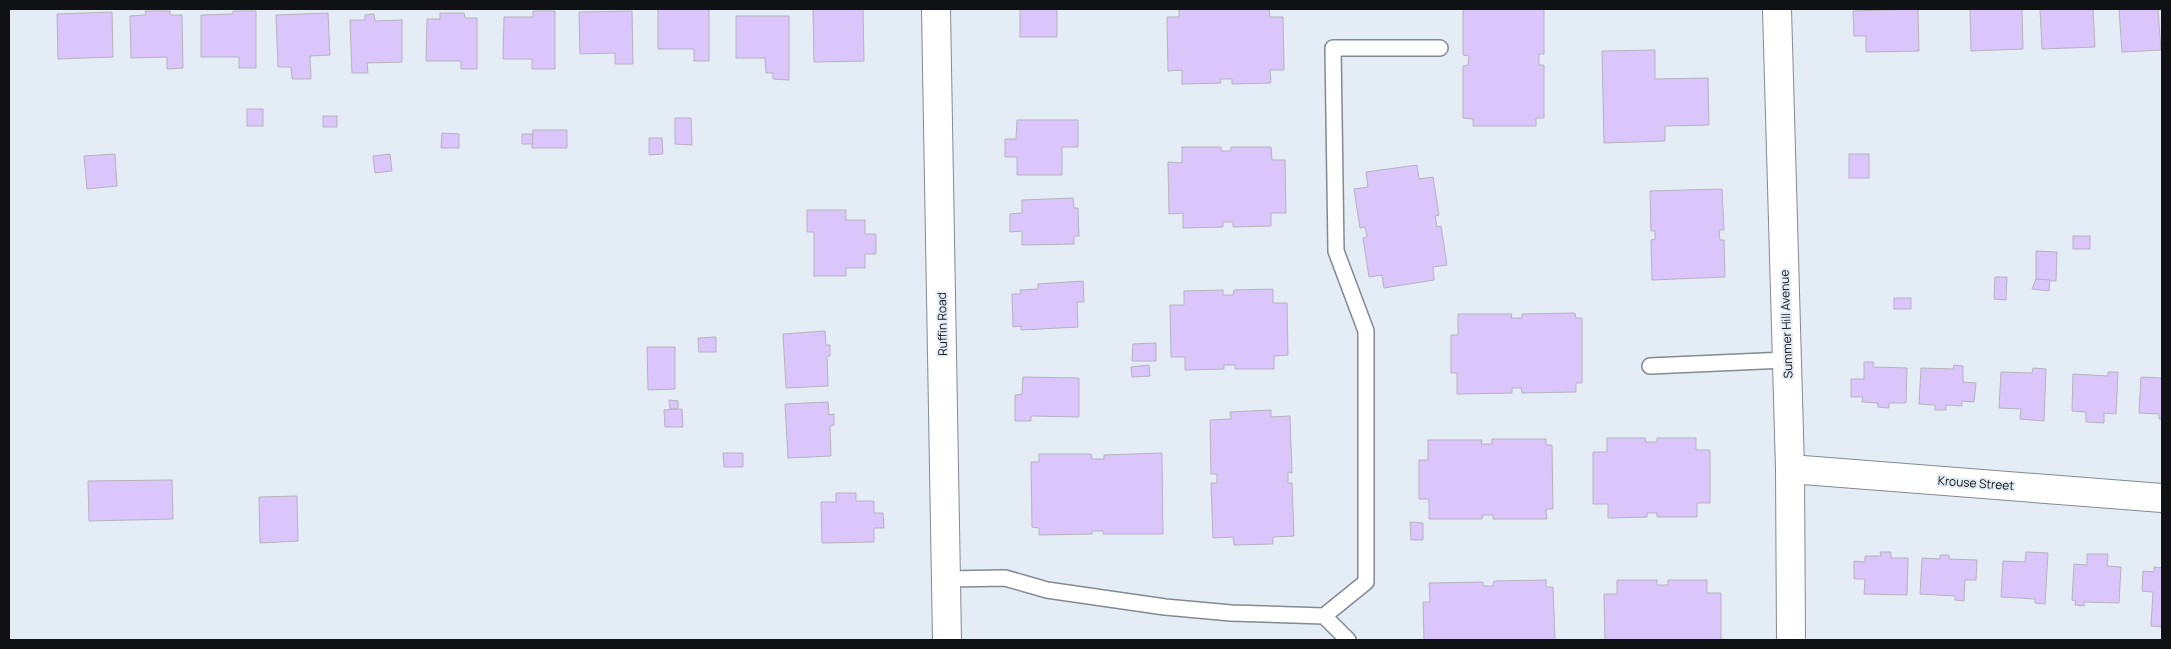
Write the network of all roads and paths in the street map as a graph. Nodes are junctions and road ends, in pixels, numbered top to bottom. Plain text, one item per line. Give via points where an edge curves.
1 (936, 9) edge
2 (1776, 9) edge
3 (1440, 48) dead end
4 (1787, 360) junction
5 (1650, 366) dead end
6 (1790, 469) junction
7 (2162, 498) edge
8 (946, 579) junction
9 (1324, 616) junction
10 (947, 640) edge
11 (1348, 640) edge
12 (1791, 640) edge

1 - 8 street, Ruffin Road
2 - 4 street, Summer Hill Avenue
3 - 9 lane via 1334,48 1336,251 1366,331 1366,582
4 - 5 lane
4 - 6 street, Summer Hill Avenue
6 - 7 street, Krouse Street
6 - 12 street, Summer Hill Avenue
8 - 9 lane via 1005,578 1047,590 1165,607
8 - 10 street, Ruffin Road
9 - 11 lane

